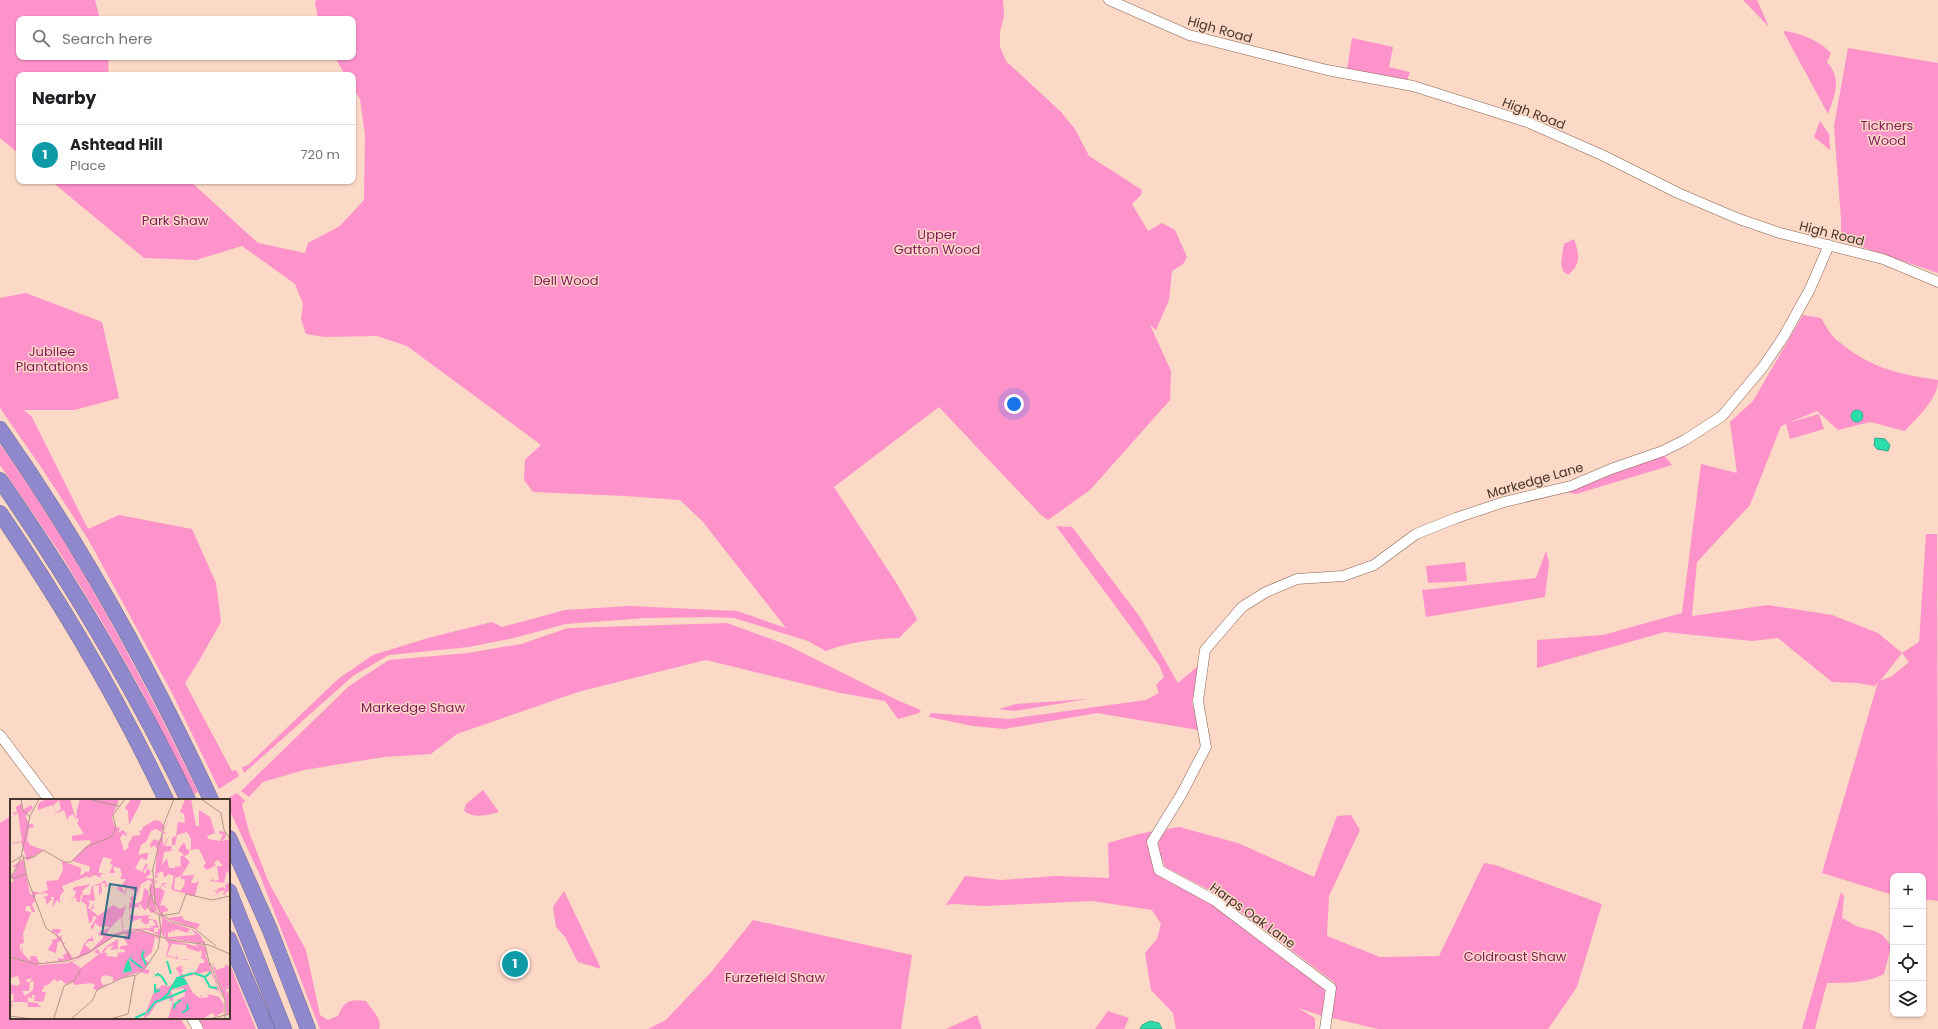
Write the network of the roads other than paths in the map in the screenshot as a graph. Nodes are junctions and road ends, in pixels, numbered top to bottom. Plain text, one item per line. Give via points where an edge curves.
1 (1109, 0) edge
2 (1829, 245) junction
3 (1938, 282) edge
4 (0, 430) edge
5 (0, 480) edge
6 (0, 513) edge
7 (1205, 650) joint
8 (0, 735) edge
9 (47, 799) edge
10 (166, 799) edge
11 (187, 799) edge
12 (210, 799) edge
13 (230, 840) edge
14 (230, 894) edge
15 (230, 941) edge
16 (193, 1019) edge
17 (198, 1029) edge
18 (267, 1029) edge
19 (284, 1029) edge
20 (308, 1029) edge
21 (1325, 1029) edge

1 - 2 street, High Road via 1189,35 1319,68 1413,86 1527,122 1739,219 1780,233
2 - 3 street, High Road via 1883,259
2 - 7 street, Markedge Lane via 1810,289 1763,367 1722,416 1663,451 1571,486 1504,502 1416,534 1374,565 1343,576 1298,579 1266,592 1242,607
4 - 12 highway via 67,529 104,593
5 - 11 highway via 56,563 102,640 136,699
6 - 10 highway via 86,648 150,765
7 - 21 street, Harps Oak Lane via 1198,701 1206,747 1152,842 1159,870 1214,900 1331,988
8 - 9 street
13 - 20 highway via 270,930
14 - 19 highway
15 - 18 highway
16 - 17 street

